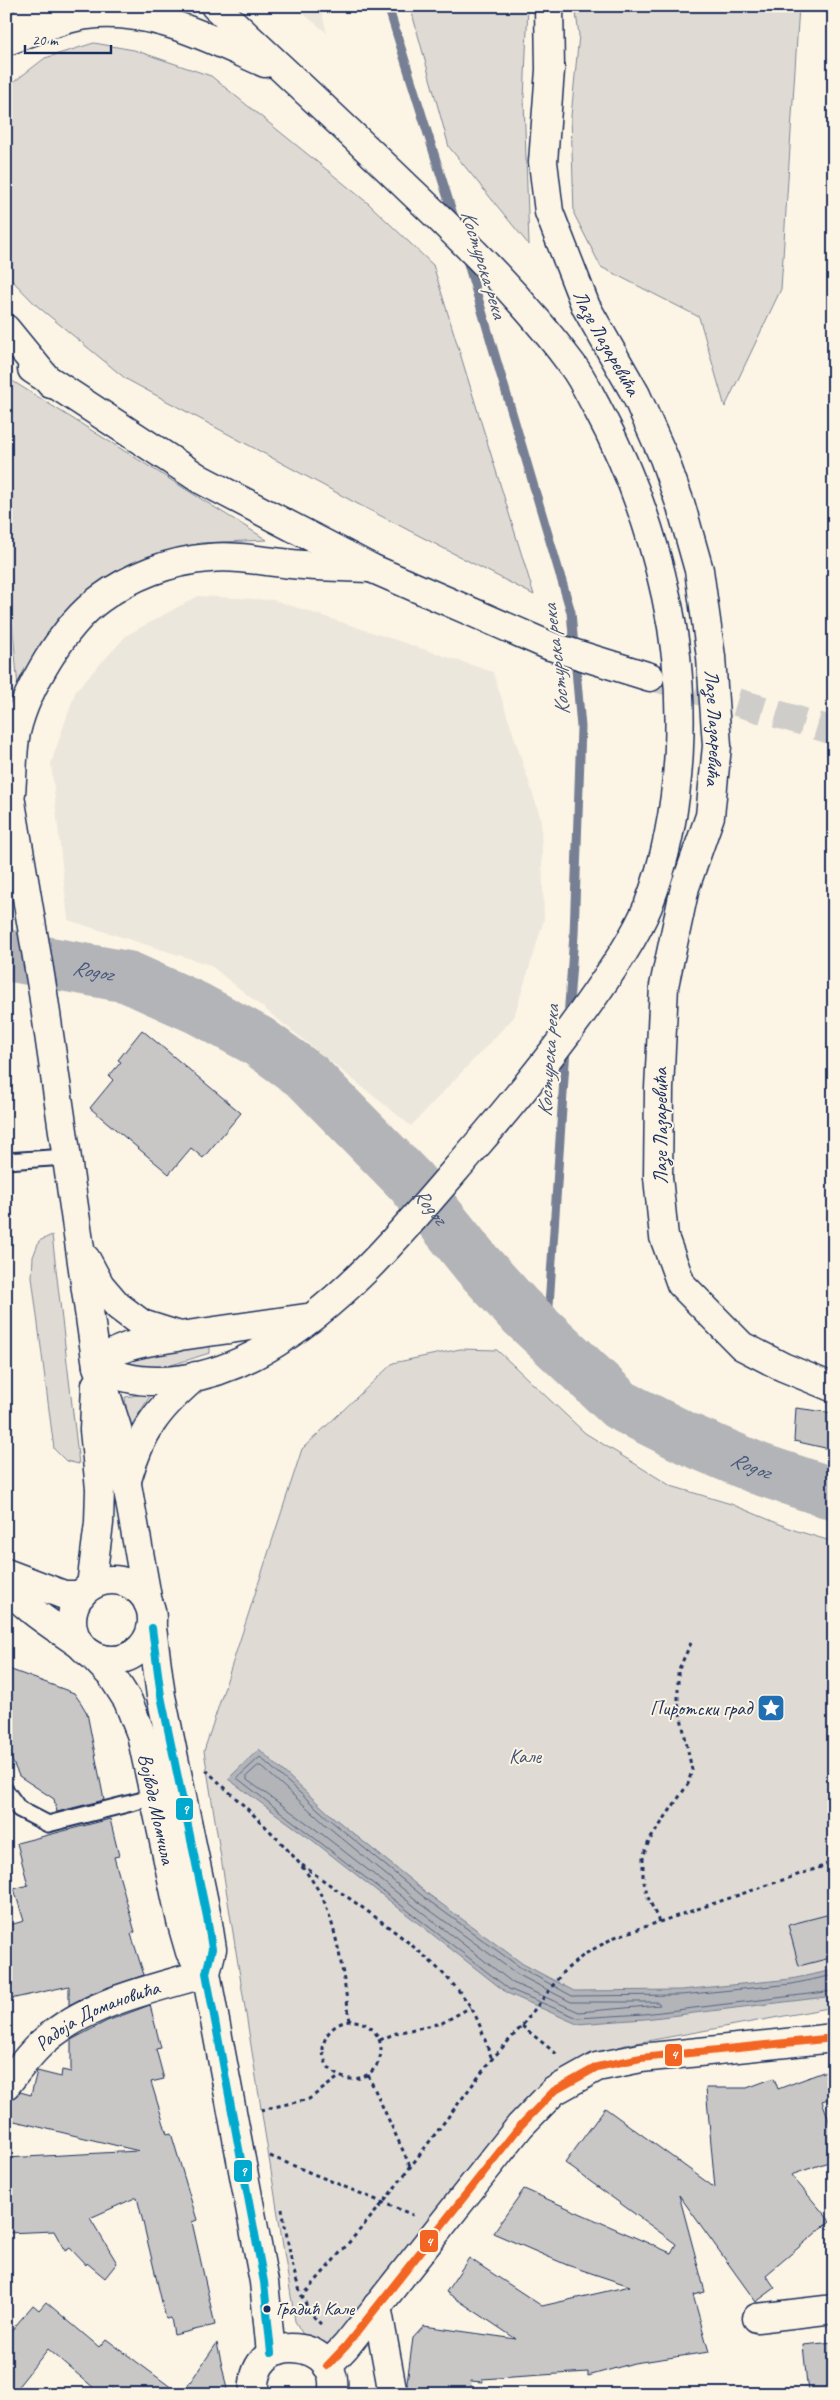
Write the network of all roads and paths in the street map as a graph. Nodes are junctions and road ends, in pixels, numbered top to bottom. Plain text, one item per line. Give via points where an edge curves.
1 (37, 6) edge
2 (215, 6) edge
3 (548, 6) edge
4 (7, 41) edge
5 (286, 72) junction
6 (6, 329) edge
7 (6, 350) edge
8 (51, 384) junction
9 (371, 568) junction
10 (650, 677) tunnel mouth
11 (6, 772) edge
12 (11, 799) junction
13 (66, 1157) junction
14 (6, 1161) edge
15 (79, 1244) junction
16 (313, 1317) junction
17 (180, 1336) junction
18 (97, 1366) junction
19 (196, 1376) junction
20 (834, 1388) edge
21 (127, 1480) junction
22 (6, 1573) edge
23 (6, 1584) edge
24 (86, 1591) junction
25 (150, 1615) junction
26 (691, 1642) dead end
27 (87, 1650) junction
28 (200, 1764) dead end
29 (6, 1791) edge
30 (155, 1797) junction
31 (834, 1860) edge
32 (299, 1863) junction
33 (659, 1922) junction
34 (206, 1973) junction
35 (471, 2007) junction
36 (350, 2021) junction
37 (522, 2026) junction
38 (834, 2038) edge
39 (380, 2040) junction
40 (492, 2059) junction
41 (564, 2061) dead end
42 (368, 2075) junction
43 (339, 2076) junction
44 (6, 2085) edge
45 (261, 2111) dead end
46 (270, 2156) dead end
47 (411, 2168) junction
48 (383, 2203) junction
49 (417, 2216) dead end
50 (377, 2306) junction
51 (834, 2309) edge
52 (757, 2318) dead end
53 (326, 2329) dead end
54 (272, 2353) junction
55 (327, 2366) junction
56 (254, 2394) edge
57 (332, 2394) edge
58 (393, 2394) edge

1 - 4 main road
2 - 5 main road
3 - 20 main road, Лазе Лазаревића via 550,70 544,162 549,212 586,307 636,395 682,506 699,570 711,657 717,746 710,816 685,887 664,986 658,1177 664,1236 680,1284 742,1346
4 - 5 main road via 87,15 148,18 183,26
5 - 16 main road via 486,263 575,369 605,423 632,483 652,542 667,600 676,668 679,726 676,783 667,846 647,909 614,967 568,1034 513,1103 387,1245
6 - 8 main road
7 - 8 main road
8 - 9 main road via 200,479
9 - 10 main road via 550,646
9 - 12 main road via 302,565 248,557 208,558 175,564 134,578 99,600 53,652 33,687 16,732
11 - 12 main road
12 - 13 main road
13 - 14 lane
13 - 15 main road
15 - 17 main road via 100,1285 118,1306 142,1324
15 - 18 main road
16 - 17 main road
16 - 19 main road via 263,1350
17 - 18 main road via 119,1348
18 - 19 main road via 116,1377 139,1382
18 - 21 main road, Војводе Момчила via 116,1428
18 - 24 main road via 94,1430 100,1489 99,1523
19 - 21 main road via 155,1416 135,1452
21 - 25 main road, Војводе Момчила
22 - 24 main road via 64,1594
23 - 27 main road via 34,1612
24 - 25 main road via 104,1581 130,1584 141,1592
24 - 27 main road via 75,1607 72,1621 75,1634
25 - 27 main road via 147,1640 128,1657 102,1659
25 - 34 main road, Војводе Момчила via 162,1696 208,1917 212,1949
26 - 33 path via 678,1671 678,1703 692,1770 688,1784 648,1841 643,1857 643,1878
27 - 30 main road, Војводе Момчила via 112,1676 128,1701 140,1734
28 - 32 path
29 - 30 lane via 19,1809 48,1824
30 - 34 main road, Војводе Момчила via 181,1921 190,1952
31 - 33 path
32 - 35 path via 397,1935 446,1976
32 - 36 path via 325,1904 341,1956
33 - 37 path via 615,1938 585,1954 563,1972
34 - 44 main road, Радоја Домановића via 80,2014 43,2041
34 - 54 main road, Војводе Момчила via 264,2282
35 - 39 path via 442,2023 396,2033
35 - 40 path
36 - 39 path via 368,2026
36 - 43 path via 333,2028 324,2044 325,2062
37 - 40 path
37 - 41 path
38 - 50 main road via 641,2058 597,2066 554,2091 520,2126
39 - 42 path via 380,2060
40 - 47 path
42 - 43 path via 348,2080
42 - 47 path
43 - 45 path via 309,2099
46 - 48 path
47 - 48 path
48 - 49 path
48 - 53 path via 302,2298 314,2319
50 - 55 main road
50 - 58 main road
51 - 52 main road
54 - 55 main road via 296,2347 319,2356
54 - 56 main road via 256,2372
55 - 57 main road via 332,2377

